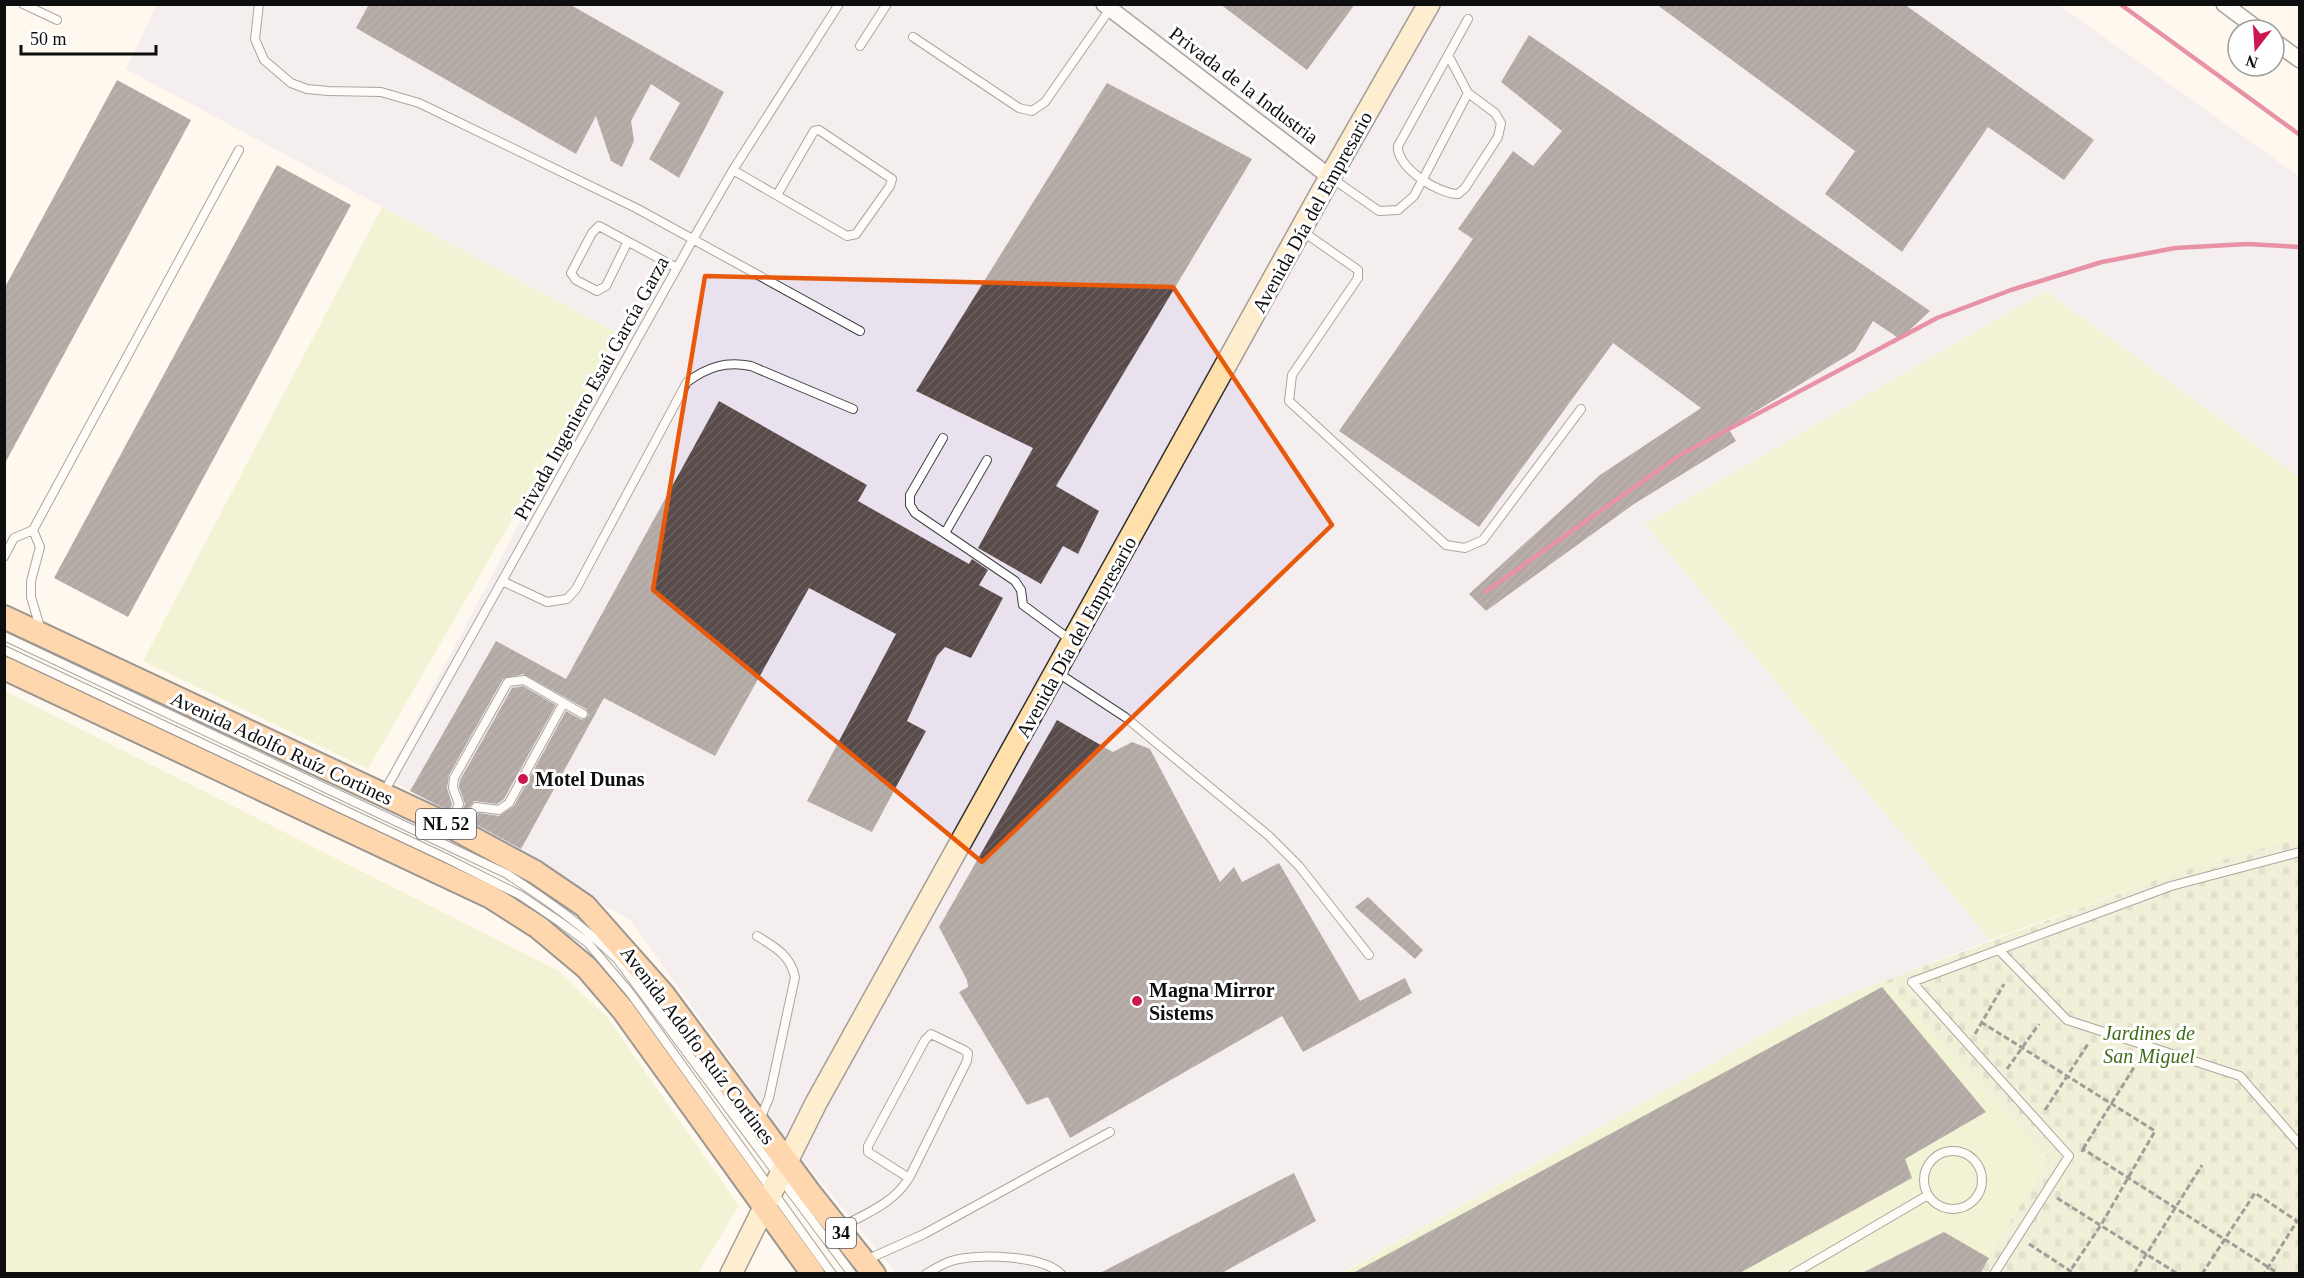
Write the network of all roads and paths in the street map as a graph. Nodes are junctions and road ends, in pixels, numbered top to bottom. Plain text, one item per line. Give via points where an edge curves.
1 (23, 4) edge
2 (259, 4) edge
3 (839, 4) edge
4 (887, 4) edge
5 (1429, 4) edge
6 (2224, 4) edge
7 (1107, 7) edge
8 (2243, 18) edge
9 (1468, 19) dead end
10 (57, 21) dead end
11 (913, 37) dead end
12 (860, 46) dead end
13 (2286, 50) edge
14 (1448, 55) junction
15 (2300, 60) edge
16 (1468, 93) junction
17 (239, 150) dead end
18 (733, 170) junction
19 (1330, 177) junction
20 (1423, 180) junction
21 (777, 195) junction
22 (1301, 230) junction
23 (692, 241) junction
24 (627, 243) junction
25 (677, 268) junction
26 (860, 331) dead end
27 (853, 409) dead end
28 (1581, 409) dead end
29 (943, 438) dead end
30 (987, 460) dead end
31 (33, 530) junction
32 (945, 533) junction
33 (4, 556) edge
34 (502, 581) junction
35 (4, 617) edge
36 (4, 636) edge
37 (45, 636) junction
38 (1073, 642) junction
39 (4, 650) edge
40 (4, 668) edge
41 (1057, 672) junction
42 (563, 704) junction
43 (584, 714) dead end
44 (382, 795) junction
45 (454, 829) junction
46 (2300, 852) edge
47 (757, 936) dead end
48 (1999, 950) junction
49 (1369, 955) dead end
50 (2004, 984) dead end
51 (1981, 1022) dead end
52 (2039, 1024) dead end
53 (1974, 1036) dead end
54 (2088, 1044) dead end
55 (2138, 1061) dead end
56 (2006, 1070) dead end
57 (2044, 1112) dead end
58 (758, 1123) junction
59 (1110, 1132) dead end
60 (2300, 1145) edge
61 (2084, 1149) junction
62 (2078, 1159) dead end
63 (2202, 1165) dead end
64 (2128, 1177) junction
65 (909, 1178) junction
66 (776, 1184) junction
67 (1928, 1195) junction
68 (2054, 1196) dead end
69 (2176, 1207) junction
70 (2101, 1225) junction
71 (838, 1229) junction
72 (2223, 1238) junction
73 (2025, 1241) dead end
74 (2147, 1253) junction
75 (864, 1269) edge
76 (2069, 1272) edge
77 (731, 1274) edge
78 (813, 1274) edge
79 (831, 1274) edge
80 (926, 1274) edge
81 (1061, 1274) edge
82 (1793, 1274) edge
83 (1994, 1274) edge
84 (2075, 1274) edge
85 (2134, 1274) edge
86 (2178, 1274) edge
87 (2202, 1274) edge
88 (2264, 1274) edge
89 (2279, 1274) edge

1 - 10 lane
2 - 23 lane via 255,39 264,60 291,83 307,89 381,92 419,103 636,208
3 - 18 lane, Privada Ingeniero Esaú García Garza
4 - 12 lane
5 - 19 street, Avenida Día del Empresario
6 - 8 street
7 - 11 lane via 1045,102 1032,111 1019,108
7 - 19 street, Privada de la Industria
9 - 14 lane
13 - 15 street
14 - 16 lane
14 - 20 lane via 1398,146 1401,162
16 - 20 lane
16 - 20 lane via 1495,112 1501,123 1498,137 1458,194
17 - 31 lane
18 - 21 lane
18 - 23 lane, Privada Ingeniero Esaú García Garza
19 - 20 lane via 1379,211 1398,210 1414,196
19 - 22 street, Avenida Día del Empresario
21 - 21 lane via 848,236 856,234 892,179 819,130 814,131
22 - 28 lane via 1350,263 1358,270 1358,278 1292,375 1289,400 1446,545 1465,548 1483,540
22 - 38 street, Avenida Día del Empresario
23 - 25 lane, Privada Ingeniero Esaú García Garza
23 - 26 lane
24 - 24 lane via 600,226 592,233 571,273 597,291 606,286
24 - 25 lane
25 - 34 lane, Privada Ingeniero Esaú García Garza
27 - 34 lane via 751,366 734,363 704,370 687,382 576,590 567,599 547,602
29 - 32 lane via 910,495 910,505 915,513
30 - 32 lane
31 - 33 lane via 14,538
31 - 37 lane via 40,547 31,597
32 - 38 lane via 1015,581 1023,605
34 - 44 lane, Privada Ingeniero Esaú García Garza
35 - 37 main road, Avenida Adolfo Ruíz Cortines / NL 52
36 - 66 lane via 507,874 553,904 618,960
37 - 44 main road, Avenida Adolfo Ruíz Cortines / NL 52
38 - 41 street, Avenida Día del Empresario
39 - 66 lane via 446,858 520,895 560,922 588,943 631,994
40 - 66 main road, Avenida Adolfo Ruíz Cortines / NL 52 via 491,897 538,927 587,968
41 - 49 lane via 1125,717 1269,836 1299,866
41 - 66 street, Avenida Día del Empresario via 816,1103
42 - 43 lane
42 - 45 lane via 509,803 499,810 476,807
42 - 45 lane via 524,680 504,686 454,778 459,804
44 - 45 main road, Avenida Adolfo Ruíz Cortines / NL 52
45 - 58 main road, Avenida Adolfo Ruíz Cortines / NL 52 via 535,872 585,906 663,994
46 - 48 lane via 2171,886
47 - 58 lane via 784,953 795,977 769,1098
48 - 60 lane via 2067,1020 2240,1076
48 - 83 lane via 1912,982 2069,1156
50 - 53 path
51 - 64 path via 2155,1131
52 - 56 path
54 - 57 path
55 - 61 path
58 - 66 main road, Avenida Adolfo Ruíz Cortines / NL 52
59 - 75 lane
61 - 62 path
61 - 64 path
63 - 69 path
64 - 69 path
64 - 70 path
65 - 65 lane via 968,1056 964,1050 931,1034 868,1146 874,1157
65 - 71 lane via 901,1192 886,1203
66 - 71 main road, Avenida Adolfo Ruíz Cortines / 34
66 - 75 lane
66 - 77 street, Avenida Día del Empresario
66 - 78 main road, Avenida Adolfo Ruíz Cortines / 34
66 - 79 lane
67 - 67 lane via 1942,1207 1952,1209 1970,1203 1977,1197 1982,1178 1975,1160 1958,1151 1939,1154 1926,1167 1924,1186
67 - 82 lane
68 - 70 path
69 - 72 path
69 - 74 path
70 - 74 path
70 - 76 path
71 - 75 main road, Avenida Adolfo Ruíz Cortines / 34
72 - 87 path
72 - 88 path via 2254,1193 2297,1221
72 - 89 path
73 - 76 path
74 - 85 path
74 - 86 path
76 - 84 path
80 - 81 lane via 951,1261 978,1257 1027,1259 1055,1268

